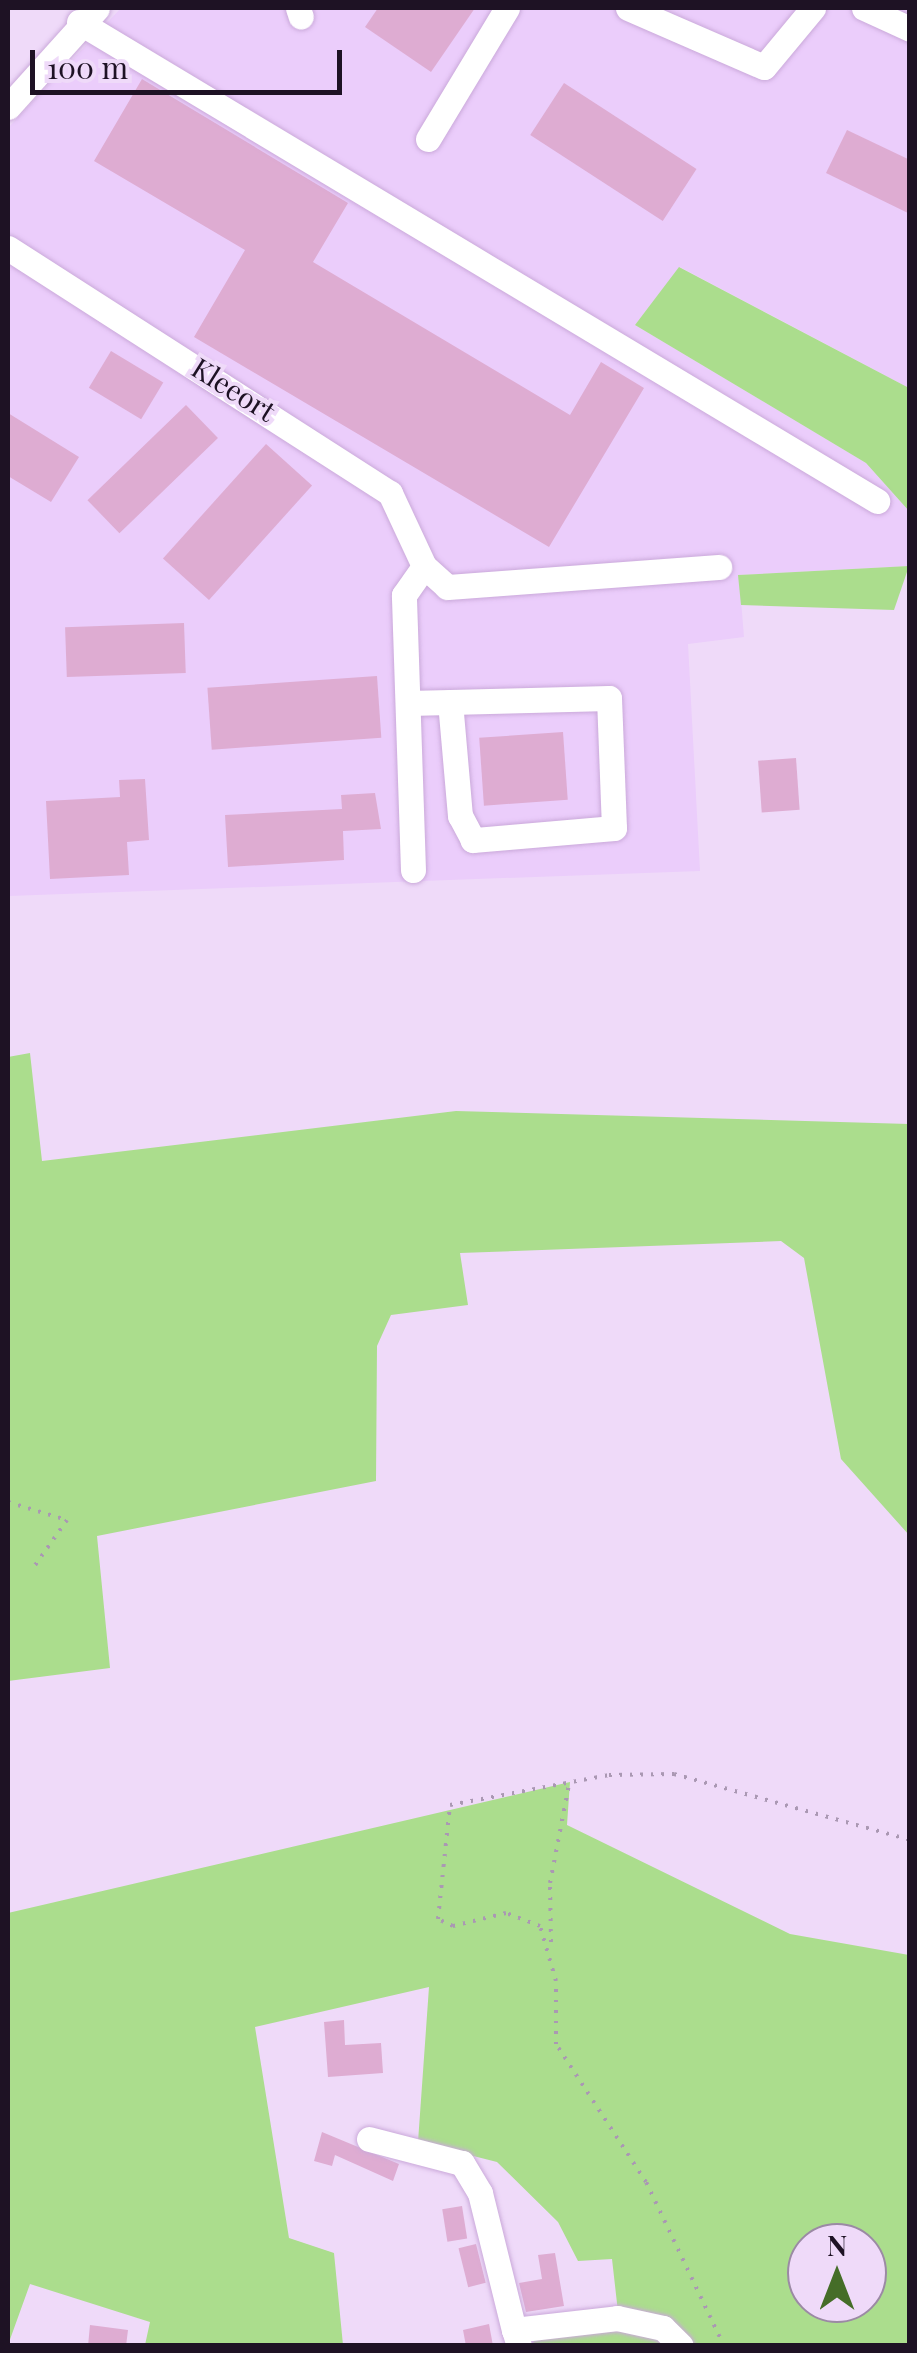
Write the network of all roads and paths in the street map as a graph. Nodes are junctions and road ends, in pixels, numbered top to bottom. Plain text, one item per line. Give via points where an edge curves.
1 (506, 8) edge
2 (628, 8) edge
3 (813, 8) edge
4 (864, 8) edge
5 (88, 15) edge
6 (910, 29) edge
7 (8, 107) edge
8 (428, 139) dead end
9 (8, 248) edge
10 (877, 501) dead end
11 (424, 566) junction
12 (719, 567) dead end
13 (450, 702) junction
14 (408, 703) junction
15 (414, 870) dead end
16 (8, 1502) edge
17 (31, 1571) dead end
18 (570, 1782) junction
19 (910, 1840) edge
20 (551, 1947) junction
21 (370, 2138) dead end
22 (516, 2338) edge
23 (681, 2346) edge
24 (724, 2346) edge

1 - 8 street
2 - 3 street via 764,67
4 - 6 street
5 - 7 street
5 - 10 street
9 - 11 street, Kleeort via 390,493
11 - 12 street via 447,587
11 - 14 street via 404,595
13 - 13 street via 609,698 614,828 473,840 460,816
13 - 14 street
14 - 15 street
16 - 17 path via 67,1520
18 - 19 path via 674,1774
18 - 20 path via 550,1883
18 - 20 path via 450,1806 439,1887 438,1919 453,1926 506,1913 540,1926
20 - 24 path via 556,2044 646,2182
21 - 22 street via 462,2163 480,2193
22 - 23 street via 618,2318 664,2328

